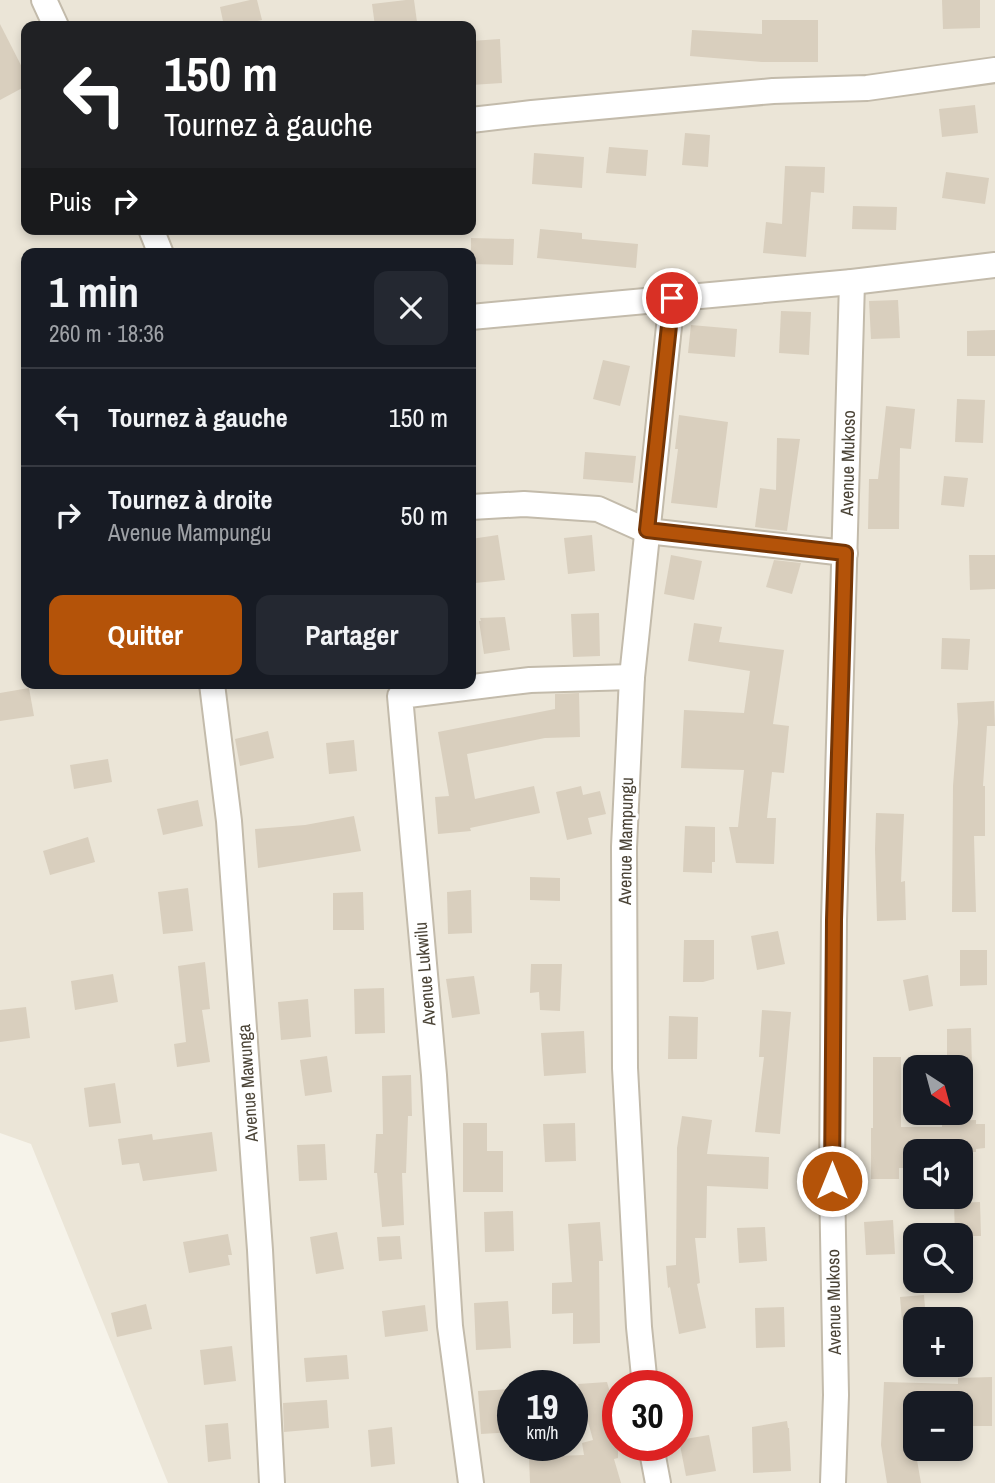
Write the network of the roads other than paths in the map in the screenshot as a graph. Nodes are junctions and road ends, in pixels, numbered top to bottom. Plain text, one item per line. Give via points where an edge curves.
1 (44, 0) edge
2 (54, 21) edge
3 (995, 70) edge
4 (476, 119) edge
5 (995, 265) edge
6 (852, 282) junction
7 (672, 298) junction
8 (476, 317) edge
9 (476, 507) edge
10 (647, 530) junction
11 (845, 553) junction
12 (632, 677) junction
13 (476, 687) edge
14 (213, 689) edge
15 (457, 689) edge
16 (643, 1370) edge
17 (654, 1461) edge
18 (272, 1483) edge
19 (471, 1483) edge
20 (658, 1483) edge
21 (834, 1483) edge

1 - 2 street
3 - 4 street via 867,88 773,91
5 - 6 street
6 - 7 street
6 - 11 street, Avenue Mukoso
7 - 8 street
7 - 10 street, Avenue Mampungu
9 - 10 street via 524,504 598,509
10 - 11 street
10 - 12 street, Avenue Mampungu
11 - 21 street, Avenue Mukoso via 834,920
12 - 13 street, Avenue Lukwilu
12 - 16 street, Avenue Mampungu via 624,847 625,1068
14 - 18 street, Avenue Mawunga via 232,849 260,1236
15 - 19 street, Avenue Lukwilu via 400,696 434,1075 450,1326
17 - 20 street

